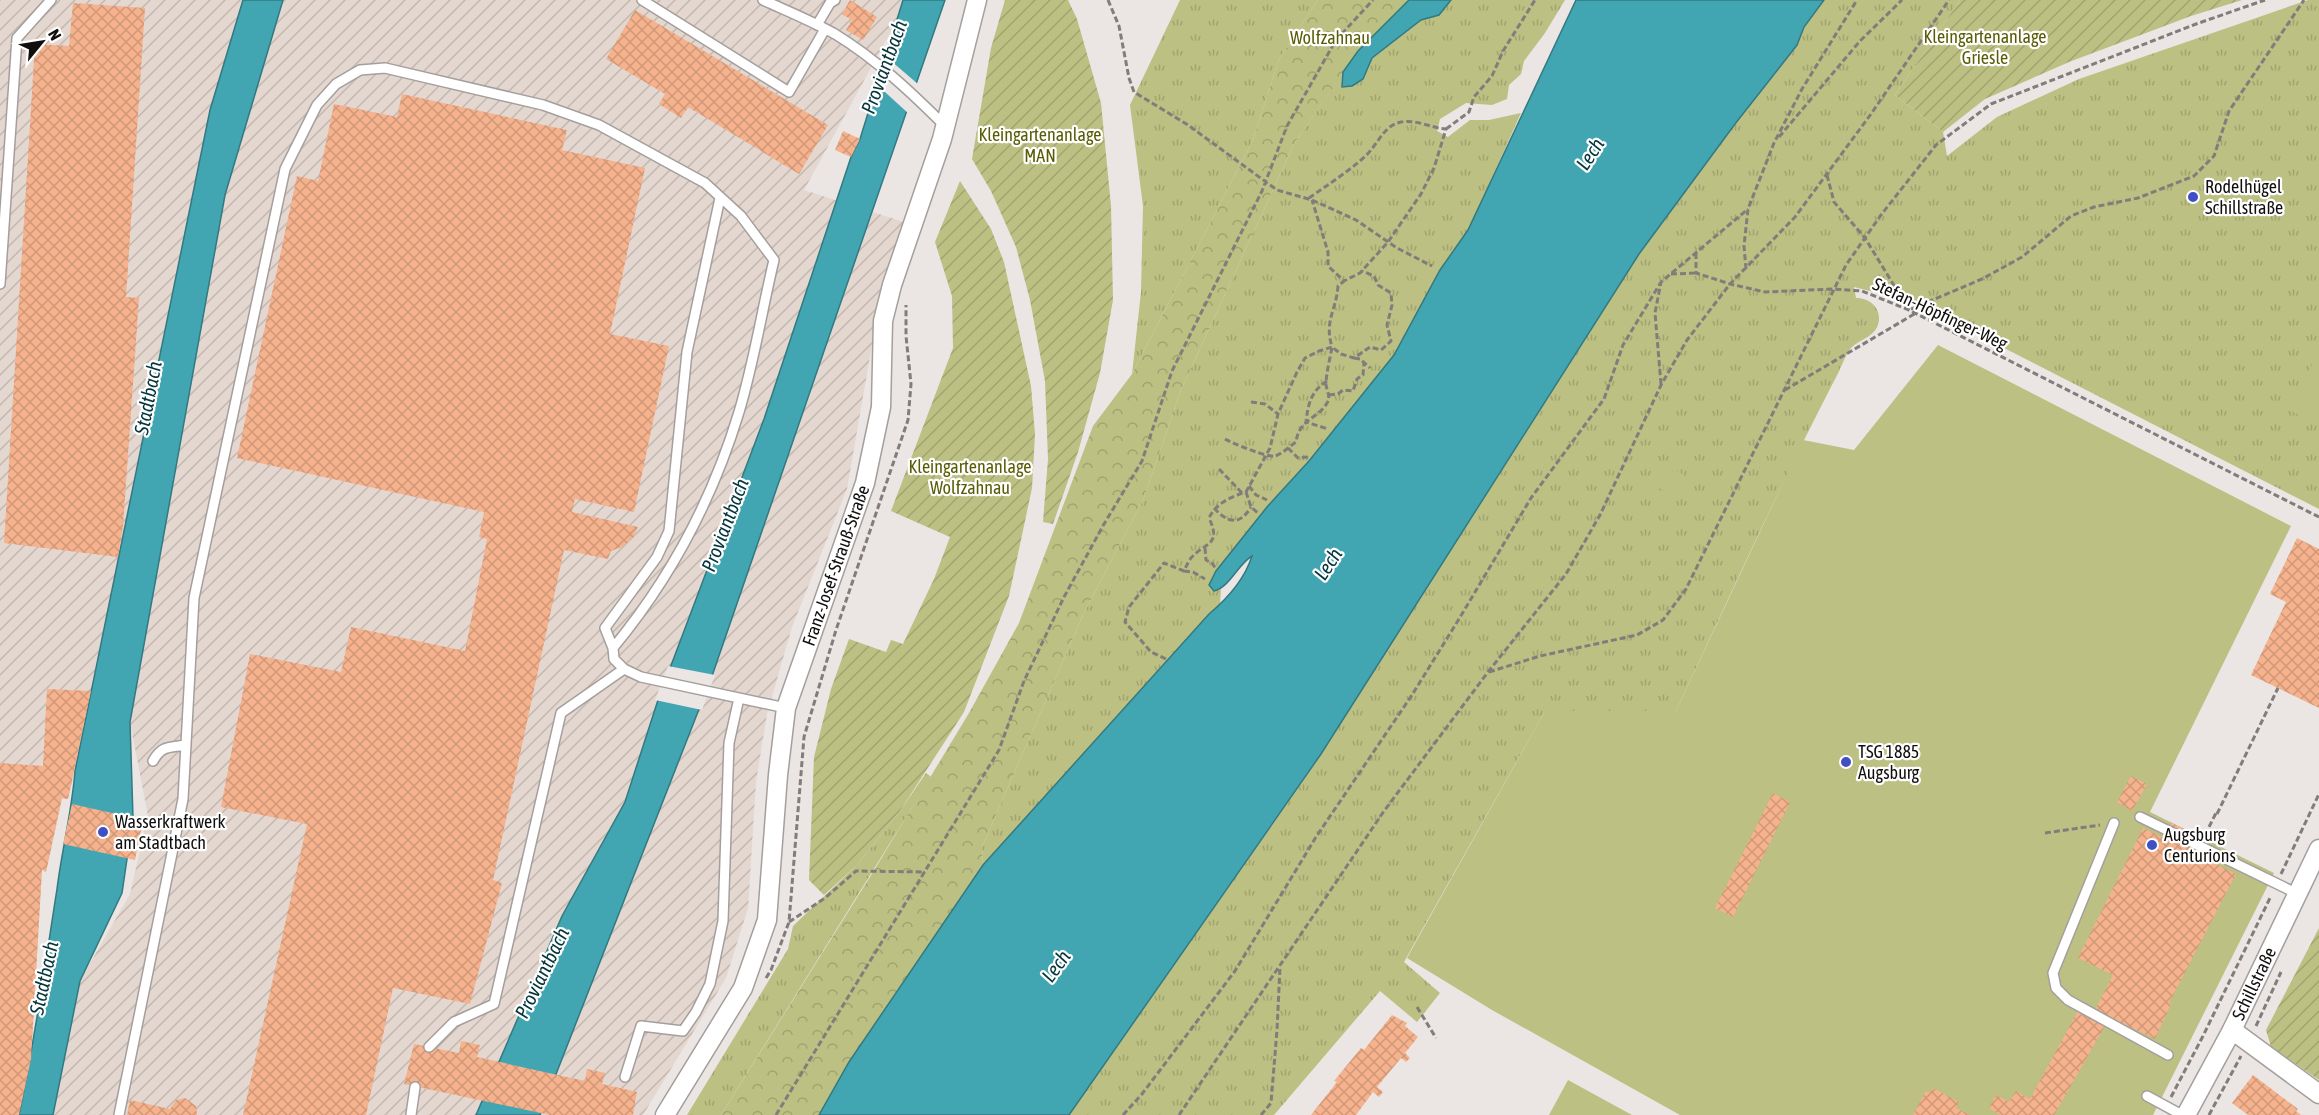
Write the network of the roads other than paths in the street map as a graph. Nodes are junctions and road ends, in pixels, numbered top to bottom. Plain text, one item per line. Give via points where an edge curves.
1 (51, 0) edge
2 (642, 0) edge
3 (763, 0) edge
4 (835, 0) edge
5 (977, 0) edge
6 (821, 27) junction
7 (946, 127) junction
8 (720, 198) junction
9 (0, 284) edge
10 (613, 648) junction
11 (624, 669) junction
12 (739, 698) junction
13 (786, 708) junction
14 (186, 746) junction
15 (153, 761) dead end
16 (2140, 818) dead end
17 (2114, 823) road end
18 (2319, 849) edge
19 (2298, 894) junction
20 (2232, 1030) junction
21 (429, 1047) dead end
22 (2168, 1055) dead end
23 (625, 1077) dead end
24 (415, 1087) dead end
25 (2319, 1094) edge
26 (2147, 1096) dead end
27 (119, 1115) edge
28 (411, 1115) edge
29 (665, 1115) edge
30 (2184, 1115) edge

1 - 9 lane via 17,38
2 - 6 lane via 789,92
3 - 6 lane
4 - 6 lane via 830,3
5 - 7 street, Franz-Josef-Strauß-Straße
6 - 7 lane via 864,55
7 - 13 street, Franz-Josef-Strauß-Straße via 883,321 881,407 865,483
8 - 10 lane via 687,352 669,531 657,557 605,628
8 - 10 lane via 741,216 774,260 740,411 688,537
8 - 14 lane via 705,183 599,125 543,105 385,68 360,70 336,84 316,105 285,168 194,598
10 - 11 lane via 614,659
11 - 12 lane via 641,677
11 - 21 lane via 561,713 494,1005 454,1022
12 - 13 lane
12 - 23 lane via 729,743 723,921 710,984 683,1031 641,1026
13 - 29 street, Franz-Josef-Strauß-Straße via 767,920 744,988
14 - 15 lane via 159,751
14 - 27 lane via 183,799 171,870
16 - 19 lane via 2255,879
17 - 22 lane via 2053,974 2056,988 2068,1000
18 - 19 street, Schillstraße
19 - 20 street, Schillstraße
20 - 25 street
20 - 30 street, Schillstraße
24 - 28 lane
26 - 30 lane

